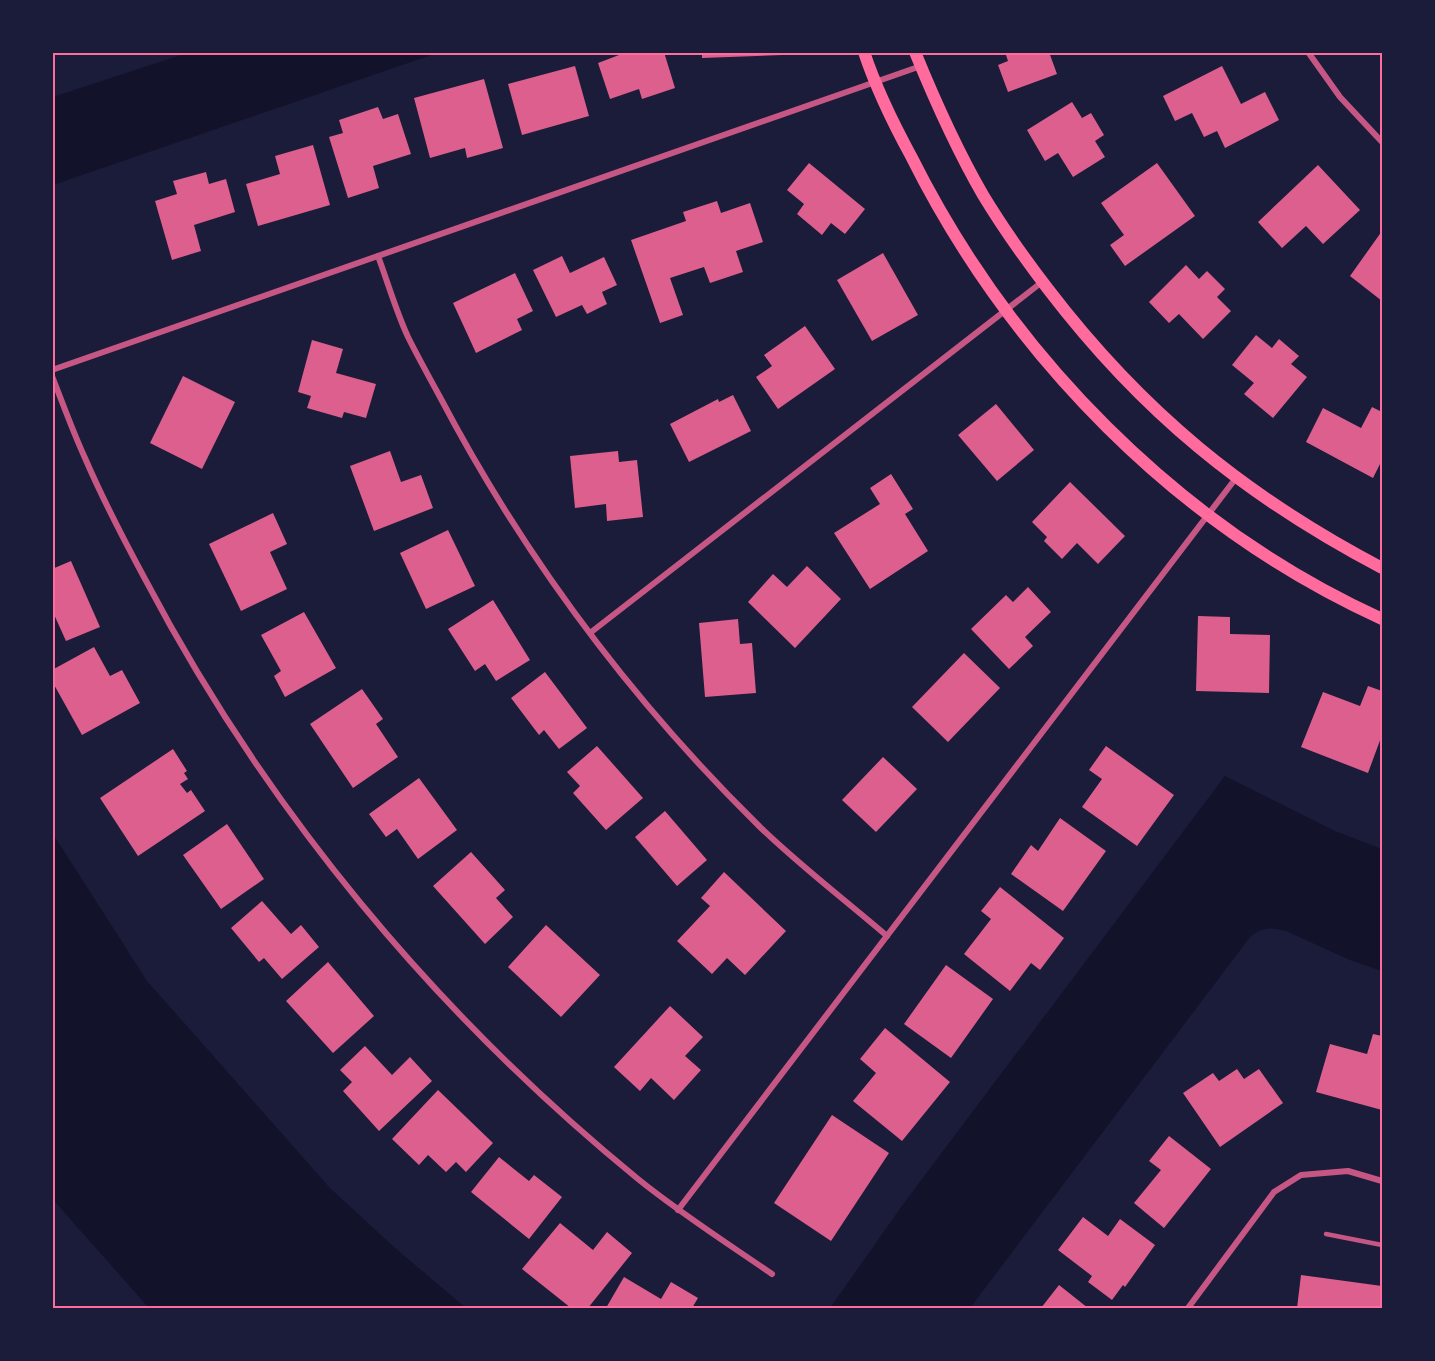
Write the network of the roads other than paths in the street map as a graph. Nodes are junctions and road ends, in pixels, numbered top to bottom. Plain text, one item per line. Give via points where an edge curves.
1 (864, 52) edge
2 (915, 52) edge
3 (1308, 52) edge
4 (921, 66) junction
5 (876, 82) junction
6 (1383, 142) edge
7 (378, 256) junction
8 (1043, 282) junction
9 (1006, 310) junction
10 (52, 370) edge
11 (52, 376) edge
12 (1236, 478) junction
13 (1208, 514) junction
14 (1383, 568) edge
15 (1383, 619) edge
16 (590, 633) junction
17 (887, 936) junction
18 (1383, 1181) edge
19 (678, 1210) junction
20 (1326, 1234) dead end
21 (1383, 1245) edge
22 (772, 1274) dead end
23 (1188, 1308) edge

1 - 5 main road
2 - 4 main road
3 - 6 street via 1341,97
4 - 5 street
4 - 8 main road via 983,195
5 - 7 street
5 - 9 main road via 925,185
7 - 10 street
7 - 16 street via 408,336 462,439 491,489
8 - 9 street
8 - 12 main road via 1115,370 1183,435
9 - 13 main road via 1085,405 1143,461
9 - 16 street
11 - 19 street via 84,458 171,628 240,743 318,852 404,955 496,1052 563,1115
12 - 13 street
12 - 14 main road via 1287,514
13 - 15 main road via 1286,567
13 - 17 street
16 - 17 street via 655,714 761,828
17 - 19 street
18 - 23 street via 1348,1171 1300,1175 1274,1192
19 - 22 street
20 - 21 lane

